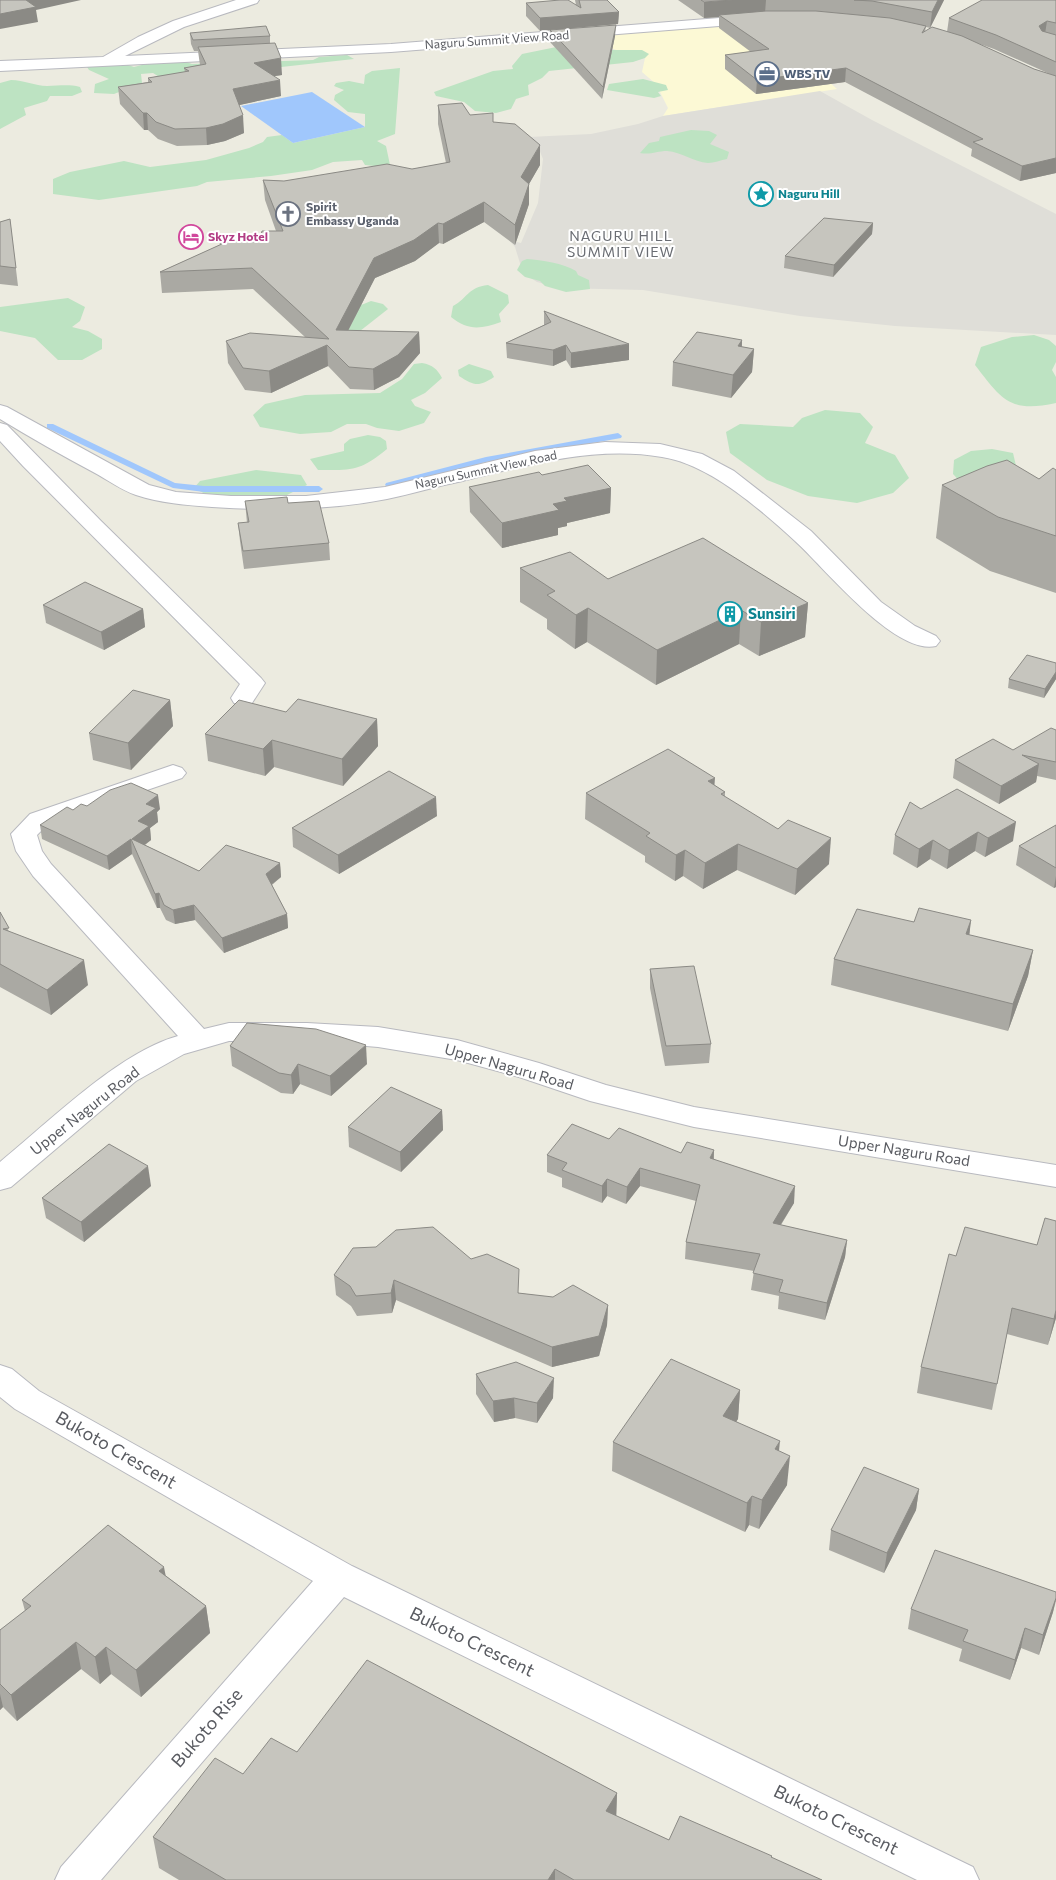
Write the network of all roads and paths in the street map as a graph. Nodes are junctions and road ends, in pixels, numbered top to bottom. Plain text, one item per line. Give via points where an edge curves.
1 (252, 0) edge
2 (771, 18) edge
3 (106, 61) junction
4 (0, 66) edge
5 (0, 411) edge
6 (0, 429) edge
7 (928, 641) dead end
8 (244, 698) dead end
9 (173, 773) dead end
10 (198, 1041) junction
11 (1056, 1176) edge
12 (0, 1179) edge
13 (0, 1378) edge
14 (339, 1577) junction
15 (75, 1880) edge
16 (959, 1880) edge

1 - 3 street via 156,32
2 - 3 street, Naguru Summit View Road via 391,48
3 - 4 street, Naguru Summit View Road
5 - 7 street, Naguru Summit View Road via 142,490 176,498 231,502 306,502 385,493 534,457 605,448 660,450 695,458 727,475 803,536 873,607 907,631
6 - 8 street via 52,486 253,683
9 - 10 street via 39,819 24,834 28,851 42,870
10 - 11 street, Upper Naguru Road via 229,1032 378,1036 457,1050 600,1094 694,1117
10 - 12 street, Upper Naguru Road via 174,1047 126,1074
13 - 14 street, Bukoto Crescent via 27,1400
14 - 15 street, Bukoto Rise
14 - 16 street, Bukoto Crescent

